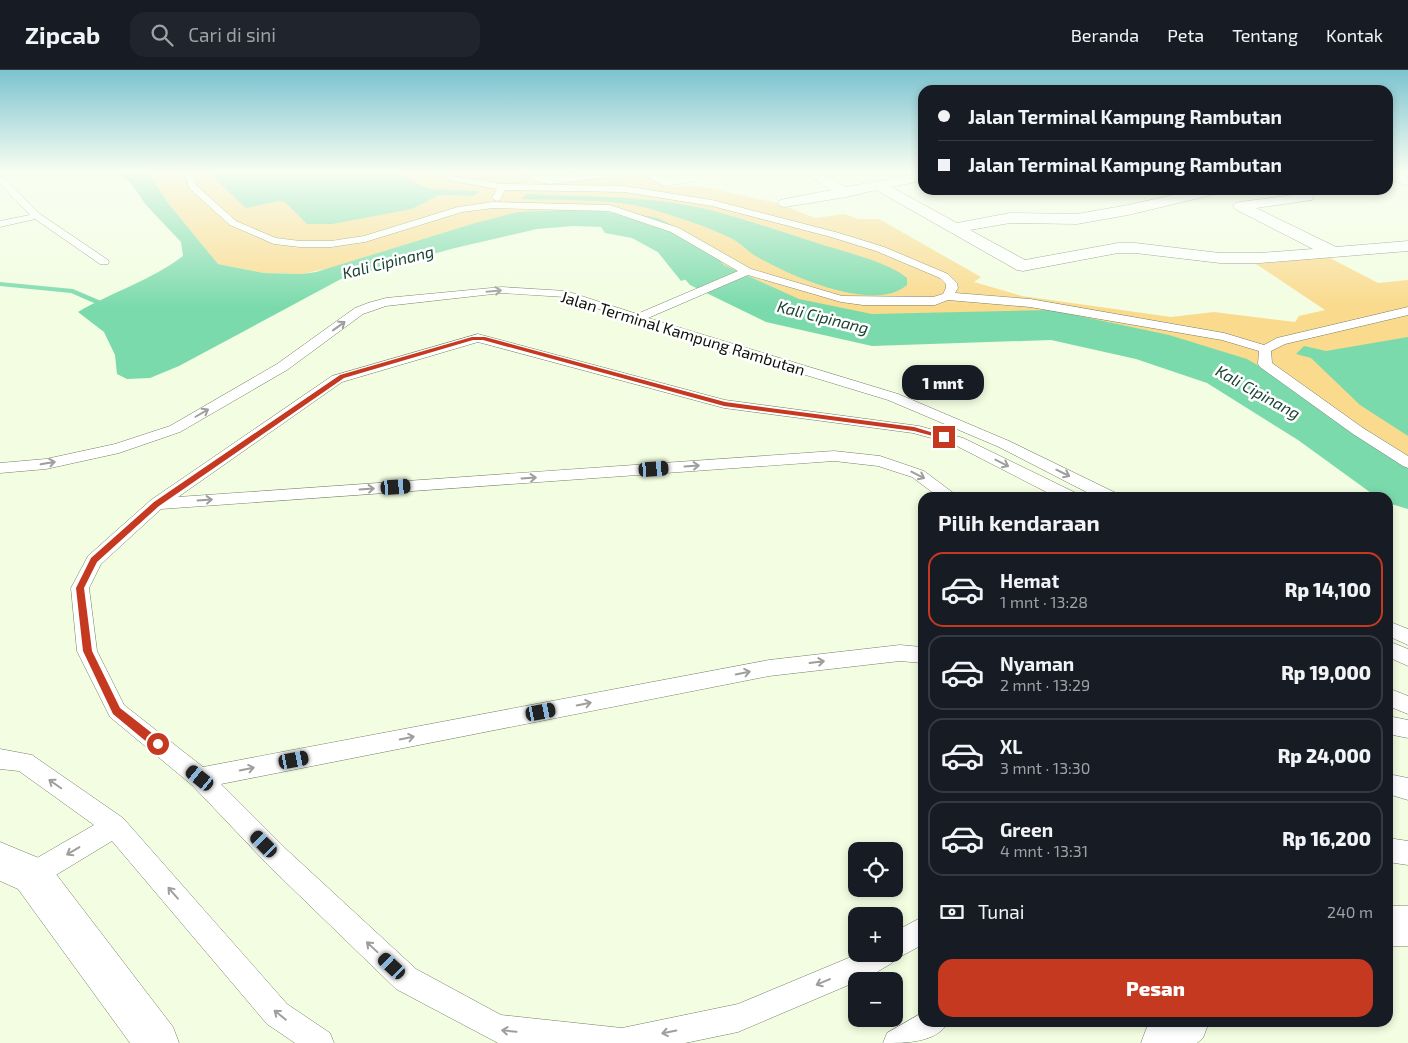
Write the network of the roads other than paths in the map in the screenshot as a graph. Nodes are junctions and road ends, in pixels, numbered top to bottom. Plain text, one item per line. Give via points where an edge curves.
1 (35, 216) edge
2 (37, 216) edge
3 (225, 216) edge
4 (437, 216) edge
5 (637, 216) edge
6 (764, 216) edge
7 (935, 216) edge
8 (1092, 216) edge
9 (1261, 216) edge
10 (0, 224) edge
11 (957, 228) junction
12 (1408, 246) edge
13 (1334, 252) junction
14 (104, 262) dead end
15 (742, 273) junction
16 (948, 296) junction
17 (1408, 311) edge
18 (639, 318) junction
19 (1265, 349) junction
20 (958, 441) junction
21 (1004, 444) junction
22 (1408, 463) edge
23 (0, 468) edge
24 (944, 492) edge
25 (1060, 492) edge
26 (1100, 492) edge
27 (157, 504) junction
28 (1393, 630) edge
29 (1408, 637) edge
30 (1393, 651) edge
31 (918, 655) edge
32 (1408, 658) edge
33 (1393, 699) edge
34 (1408, 705) edge
35 (1393, 726) edge
36 (1408, 729) edge
37 (0, 759) edge
38 (200, 778) junction
39 (1393, 785) edge
40 (1408, 789) edge
41 (115, 826) junction
42 (1393, 851) edge
43 (1408, 853) edge
44 (16, 868) edge
45 (1393, 926) edge
46 (1408, 926) edge
47 (918, 932) edge
48 (903, 942) edge
49 (870, 962) edge
50 (925, 1027) edge
51 (1181, 1027) edge
52 (157, 1043) edge
53 (320, 1043) edge
54 (897, 1043) edge
55 (1163, 1043) edge

1 - 10 lane
2 - 14 lane
3 - 4 lane via 232,223 274,241 300,244 365,239
5 - 15 lane via 675,230
6 - 16 lane via 835,235 922,265 944,276 950,283 952,288
7 - 11 street
8 - 11 street via 1010,218
9 - 13 street
11 - 13 street via 1022,266 1118,248 1220,258
12 - 13 street
15 - 16 lane via 841,299 915,302 935,301
15 - 18 lane
16 - 19 lane via 1040,305 1224,337
17 - 19 lane via 1281,341
18 - 21 lane, Jalan Terminal Kampung Rambutan via 893,397
23 -> 18 lane, Jalan Terminal Kampung Rambutan via 46,464 119,448 175,429 282,367 372,305 502,290 536,291 566,294
19 - 22 lane via 1265,364
20 - 21 lane
20 -> 25 lane
20 - 27 lane via 914,429 724,404 478,338 338,379
21 -> 26 lane, Jalan Terminal Kampung Rambutan
27 -> 24 lane via 834,456 880,461 918,474
27 - 38 lane via 94,560 80,588 87,651 116,711
28 - 29 lane
30 - 32 lane
38 -> 31 lane via 769,668 900,653
33 - 34 lane
35 - 36 lane
41 -> 37 lane via 24,762
49 -> 38 lane via 738,1018 622,1042 498,1030 406,979 277,857
39 - 40 lane
41 -> 44 lane
53 -> 41 lane via 277,1014
42 - 43 lane
44 - 52 street
45 - 46 street
47 - 48 lane
50 - 54 lane
51 - 55 street

